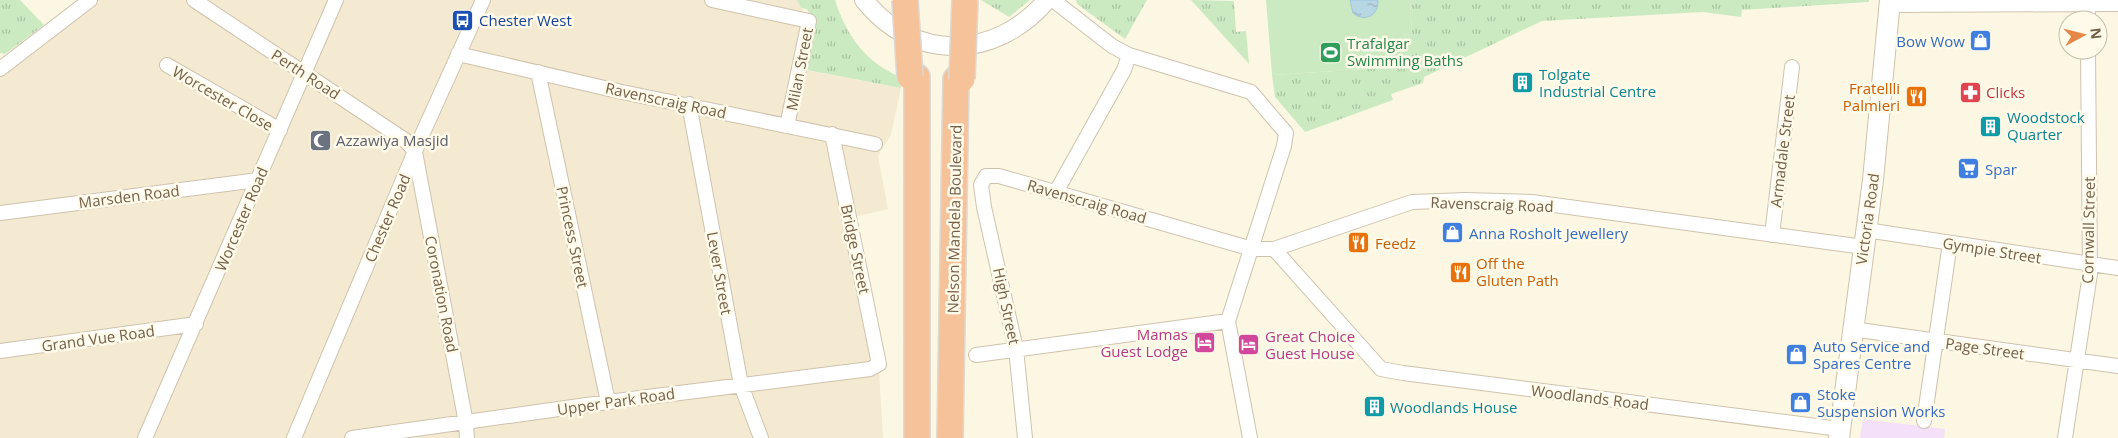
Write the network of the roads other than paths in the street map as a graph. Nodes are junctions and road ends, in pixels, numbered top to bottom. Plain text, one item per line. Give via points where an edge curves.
1 (90, 0) edge
2 (194, 0) edge
3 (336, 0) edge
4 (482, 0) edge
5 (712, 0) edge
6 (864, 0) edge
7 (905, 0) edge
8 (918, 0) edge
9 (957, 0) edge
10 (965, 0) edge
11 (1046, 0) edge
12 (1053, 0) edge
13 (1890, 3) edge
14 (2118, 4) edge
15 (2088, 5) junction
16 (2088, 10) edge
17 (458, 54) junction
18 (1129, 54) junction
19 (2088, 60) edge
20 (167, 65) dead end
21 (1792, 67) dead end
22 (0, 69) edge
23 (305, 72) junction
24 (538, 72) junction
25 (914, 77) junction
26 (959, 79) junction
27 (689, 104) junction
28 (787, 126) junction
29 (280, 130) junction
30 (832, 134) junction
31 (875, 144) dead end
32 (415, 151) junction
33 (986, 176) joint
34 (258, 180) junction
35 (1056, 192) junction
36 (0, 213) edge
37 (1772, 235) junction
38 (1865, 238) junction
39 (1950, 243) junction
40 (1252, 249) junction
41 (1274, 249) junction
42 (2090, 265) junction
43 (2118, 268) edge
44 (1228, 322) junction
45 (196, 324) junction
46 (1852, 329) junction
47 (1934, 341) junction
48 (1016, 348) junction
49 (0, 351) edge
50 (976, 355) dead end
51 (2077, 360) junction
52 (879, 364) joint
53 (2118, 366) edge
54 (740, 385) junction
55 (608, 402) junction
56 (1924, 421) dead end
57 (466, 422) junction
58 (1839, 434) edge
59 (145, 438) edge
60 (294, 438) edge
61 (352, 438) edge
62 (466, 438) edge
63 (761, 438) edge
64 (918, 438) edge
65 (950, 438) edge
66 (1025, 438) edge
67 (1250, 438) edge
68 (2065, 438) edge

1 - 22 street
2 - 23 street, Perth Road
3 - 23 street, Worcester Road
4 - 17 street, Chester Road
5 - 28 street, Milan Street via 809,21
6 - 11 street via 874,12 902,33 916,41 946,47 978,44 1012,32 1033,17
7 - 25 highway, bridge
8 - 25 highway
9 - 26 highway, Nelson Mandela Boulevard
10 - 26 highway, bridge
12 - 18 street via 1112,46
13 - 15 street
13 - 38 main road, Victoria Road
14 - 15 street
15 - 16 street
17 - 24 street, Ravenscraig Road
17 - 32 street, Chester Road
18 - 35 street via 1124,70
18 - 40 street via 1251,92 1285,130 1287,136
19 - 42 street, Cornwall Street
20 - 29 street, Worcester Close
21 - 37 street, Armadale Street
23 - 29 street, Worcester Road
23 - 32 street, Perth Road via 405,140
24 - 27 street, Ravenscraig Road
24 - 55 street, Princess Street
25 - 64 highway
26 - 65 highway, Nelson Mandela Boulevard
27 - 28 street, Ravenscraig Road
27 - 54 street, Lever Street
28 - 30 street, Ravenscraig Road
29 - 34 street, Worcester Road
30 - 31 street, Ravenscraig Road
30 - 52 street, Bridge Street
32 - 57 street, Coronation Road
32 - 60 street, Chester Road
33 - 35 street, Ravenscraig Road via 999,176
33 - 48 street, High Street via 981,186 984,207
34 - 36 street, Marsden Road
34 - 45 street, Worcester Road
35 - 40 street, Ravenscraig Road
37 - 38 street, Ravenscraig Road
37 - 41 street, Ravenscraig Road via 1532,202 1466,200 1412,202
38 - 39 street, Gympie Street
38 - 46 main road, Victoria Road
39 - 42 street, Gympie Street
39 - 47 street
40 - 41 street, Ravenscraig Road
40 - 44 street
41 - 58 street, Woodlands Road via 1381,369
42 - 43 street, Gympie Street
42 - 51 street, Cornwall Street
44 - 48 street
44 - 67 street
45 - 49 street, Grand Vue Road
45 - 59 street, Worcester Road
46 - 47 street, Page Street
46 - 58 main road, Victoria Road
47 - 51 street, Page Street
47 - 56 street
48 - 50 street
48 - 66 street, High Street
51 - 53 street, Page Street
51 - 68 street, Cornwall Street
52 - 54 street, Upper Park Road via 870,369
54 - 55 street, Upper Park Road
54 - 63 street, Lever Street
55 - 57 street, Upper Park Road
57 - 61 street, Upper Park Road
57 - 62 street, Coronation Road

